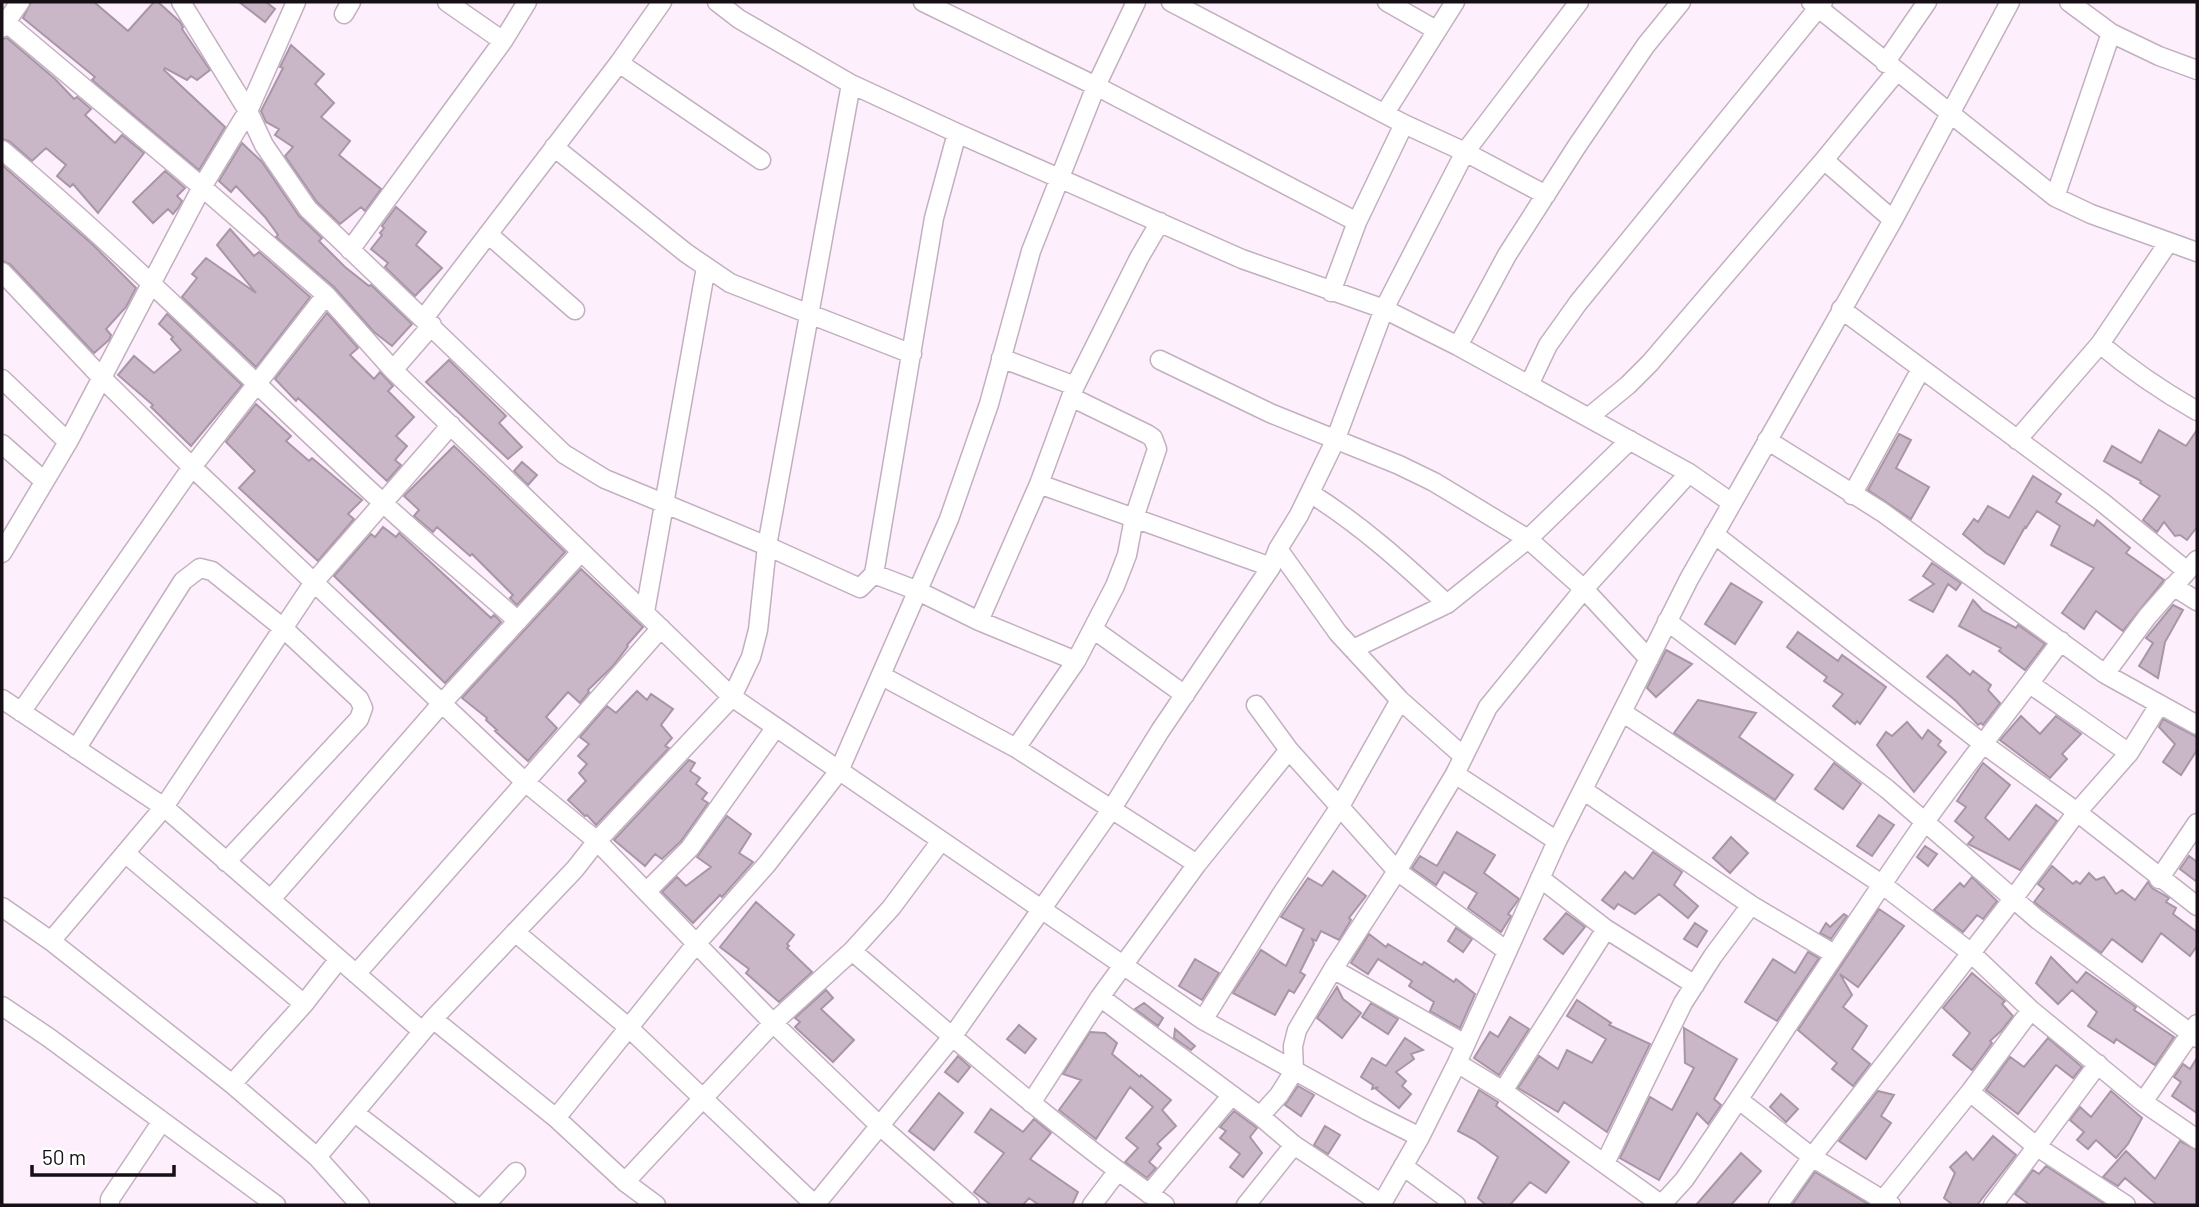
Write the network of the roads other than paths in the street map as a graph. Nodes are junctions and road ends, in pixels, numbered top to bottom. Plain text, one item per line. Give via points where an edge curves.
1 (20, 2) edge
2 (181, 2) edge
3 (296, 2) edge
4 (447, 2) edge
5 (527, 2) edge
6 (662, 2) edge
7 (717, 2) edge
8 (923, 2) edge
9 (1136, 2) edge
10 (1171, 2) edge
11 (1387, 2) edge
12 (1455, 2) edge
13 (1579, 2) edge
14 (1681, 2) edge
15 (1927, 2) edge
16 (2010, 2) edge
17 (2069, 2) edge
18 (1817, 4) edge
19 (3, 23) edge
20 (1436, 30) junction
21 (2111, 33) junction
22 (503, 41) junction
23 (619, 63) junction
24 (1891, 67) junction
25 (2197, 70) edge
26 (851, 84) junction
27 (1096, 86) junction
28 (248, 111) junction
29 (1950, 112) junction
30 (1385, 113) junction
31 (1404, 124) junction
32 (957, 133) junction
33 (554, 147) junction
34 (2, 150) edge
35 (1465, 152) junction
36 (761, 160) dead end
37 (1824, 160) junction
38 (1060, 178) junction
39 (202, 187) junction
40 (1546, 195) junction
41 (2055, 197) junction
42 (1893, 220) junction
43 (1160, 222) junction
44 (1357, 222) junction
45 (488, 234) junction
46 (2168, 243) junction
47 (350, 250) junction
48 (2197, 252) edge
49 (706, 267) junction
50 (2, 272) edge
51 (150, 282) junction
52 (1331, 292) junction
53 (326, 295) junction
54 (1384, 309) junction
55 (1841, 309) junction
56 (575, 310) dead end
57 (809, 314) junction
58 (428, 321) junction
59 (2099, 344) junction
60 (1458, 346) junction
61 (912, 354) junction
62 (1002, 358) junction
63 (1160, 359) dead end
64 (1922, 369) junction
65 (393, 370) junction
66 (102, 378) junction
67 (2, 379) edge
68 (257, 382) junction
69 (1529, 385) junction
70 (1073, 391) junction
71 (2197, 411) edge
72 (1589, 417) junction
73 (451, 425) junction
74 (1630, 440) junction
75 (1767, 440) junction
76 (2017, 440) junction
77 (1335, 441) junction
78 (68, 442) junction
79 (2, 444) edge
80 (192, 467) junction
81 (1689, 472) junction
82 (44, 481) junction
83 (1039, 484) junction
84 (1310, 493) junction
85 (1852, 495) junction
86 (383, 503) junction
87 (664, 503) junction
88 (1732, 503) junction
89 (1134, 518) junction
90 (7, 530) edge
91 (1714, 534) junction
92 (1528, 539) junction
93 (767, 546) junction
94 (1278, 549) junction
95 (581, 552) junction
96 (2, 553) edge
97 (2192, 565) edge
98 (1271, 567) junction
99 (874, 574) junction
100 (314, 582) junction
101 (2174, 586) junction
102 (1584, 589) junction
103 (918, 591) junction
104 (2197, 601) edge
105 (1447, 604) junction
106 (645, 612) junction
107 (518, 621) junction
108 (979, 621) junction
109 (1667, 621) junction
110 (283, 628) junction
111 (661, 628) junction
112 (1093, 629) junction
113 (2061, 641) junction
114 (1353, 649) junction
115 (1649, 659) junction
116 (1076, 661) junction
117 (2105, 674) junction
118 (882, 676) junction
119 (2030, 684) junction
120 (1185, 695) junction
121 (732, 697) junction
122 (2, 699) edge
123 (1400, 699) junction
124 (443, 702) junction
125 (1256, 705) dead end
126 (2159, 705) junction
127 (21, 712) junction
128 (1622, 712) junction
129 (2197, 725) edge
130 (776, 727) junction
131 (1982, 743) junction
132 (1016, 748) junction
133 (76, 749) junction
134 (1289, 750) junction
135 (2129, 753) junction
136 (1462, 755) junction
137 (839, 771) junction
138 (1455, 774) junction
139 (525, 782) junction
140 (1583, 790) junction
141 (164, 807) junction
142 (1339, 808) junction
143 (1111, 810) junction
144 (2077, 813) junction
145 (1926, 822) junction
146 (2197, 823) edge
147 (597, 841) junction
148 (941, 841) junction
149 (1557, 841) junction
150 (125, 853) junction
151 (226, 862) junction
152 (1197, 864) junction
153 (1397, 871) junction
154 (1540, 878) junction
155 (2159, 879) junction
156 (1883, 886) junction
157 (647, 891) junction
158 (271, 899) junction
159 (2013, 899) junction
160 (1751, 905) junction
161 (2197, 906) edge
162 (2, 907) edge
163 (1041, 909) junction
164 (1606, 929) junction
165 (515, 932) junction
166 (51, 941) junction
167 (696, 944) junction
168 (852, 951) junction
169 (1507, 951) junction
170 (1970, 952) junction
171 (1834, 954) junction
172 (339, 960) junction
173 (1125, 965) junction
174 (1333, 969) junction
175 (356, 974) junction
176 (1695, 985) junction
177 (1100, 997) junction
178 (304, 1004) junction
179 (2, 1006) edge
180 (2031, 1010) junction
181 (1203, 1020) junction
182 (773, 1023) junction
183 (427, 1025) junction
184 (628, 1027) junction
185 (2195, 1032) edge
186 (953, 1037) junction
187 (1465, 1044) junction
188 (1457, 1062) junction
189 (2098, 1064) junction
190 (1294, 1071) junction
191 (232, 1084) junction
192 (1503, 1091) junction
193 (1969, 1092) junction
194 (1232, 1095) junction
195 (704, 1098) junction
196 (1739, 1100) junction
197 (2143, 1102) junction
198 (1031, 1103) junction
199 (355, 1113) junction
200 (1260, 1116) junction
201 (556, 1118) junction
202 (162, 1121) junction
203 (880, 1126) junction
204 (1420, 1136) junction
205 (2197, 1139) edge
206 (1294, 1145) junction
207 (2036, 1146) junction
208 (317, 1157) junction
209 (1812, 1157) junction
210 (1605, 1163) junction
211 (1403, 1166) junction
212 (516, 1172) dead end
213 (1117, 1172) junction
214 (625, 1182) junction
215 (1149, 1194) junction
216 (1884, 1203) edge
217 (110, 1205) edge
218 (276, 1205) edge
219 (360, 1205) edge
220 (474, 1205) edge
221 (485, 1205) edge
222 (656, 1205) edge
223 (815, 1205) edge
224 (970, 1205) edge
225 (1092, 1205) edge
226 (1165, 1205) edge
227 (1246, 1205) edge
228 (1382, 1205) edge
229 (1456, 1205) edge
230 (1661, 1205) edge
231 (1778, 1205) edge
232 (1993, 1205) edge
233 (2126, 1205) edge

1 - 19 street
2 - 28 street
3 - 28 street
4 - 22 street
5 - 22 street
6 - 23 street
7 - 26 street
8 - 27 street
9 - 27 street
10 - 30 street
11 - 20 street
12 - 20 street
13 - 35 street
14 - 40 street via 1646,45
15 - 24 street
16 - 29 street
17 - 21 street
18 - 24 street
18 - 69 street via 1578,303 1548,345
19 - 39 street
20 - 30 street
21 - 25 street
21 - 41 street
22 - 47 street
23 - 33 street
23 - 36 street
24 - 29 street
24 - 37 street
26 - 32 street
26 - 57 street
27 - 38 street
27 - 44 street
28 - 39 street
28 - 47 street via 264,145 302,200
29 - 41 street
29 - 42 street
30 - 31 street
31 - 35 street
31 - 44 street
32 - 38 street
32 - 61 street via 934,218
33 - 45 street
33 - 49 street
34 - 51 street
35 - 40 street
35 - 54 street
37 - 42 street
37 - 72 street via 1650,363
38 - 43 street
38 - 62 street via 1031,251
39 - 51 street
39 - 53 street
40 - 60 street
41 - 46 street
42 - 55 street
43 - 52 street
43 - 70 street
44 - 52 street
45 - 56 street
45 - 58 street
46 - 48 street
46 - 59 street
47 - 58 street
49 - 57 street via 730,283
49 - 87 street
50 - 66 street
51 - 66 street
51 - 68 street
52 - 54 street
53 - 65 street
53 - 68 street
54 - 60 street
54 - 77 street
55 - 64 street
55 - 75 street
57 - 61 street
57 - 93 street
58 - 65 street
58 - 87 street via 564,454
59 - 71 street via 2161,391
59 - 76 street
60 - 69 street
61 - 99 street
62 - 70 street
62 - 103 street via 949,519
63 - 77 street
64 - 76 street
64 - 85 street
65 - 73 street
66 - 78 street
66 - 80 street
67 - 78 street
68 - 80 street
68 - 86 street
69 - 72 street
70 - 83 street
70 - 89 street via 1147,434 1156,444
72 - 74 street
73 - 86 street
73 - 95 street
74 - 81 street
74 - 92 street
75 - 85 street
75 - 88 street
76 - 97 street
77 - 84 street
77 - 92 street via 1434,482
78 - 82 street
79 - 82 street
80 - 100 street
80 - 127 street
81 - 88 street
81 - 102 street
82 - 90 street
83 - 89 street
83 - 108 street
84 - 94 street
84 - 105 street via 1383,544
85 - 113 street
86 - 100 street
86 - 107 street
87 - 93 street
87 - 106 street
88 - 91 street
89 - 98 street
89 - 112 street via 1127,555
90 - 96 street
91 - 109 street
91 - 131 street
92 - 102 street
92 - 105 street
93 - 99 street via 860,588
93 - 121 street via 758,630
94 - 98 street
94 - 114 street
95 - 106 street
95 - 107 street
97 - 101 street
98 - 120 street
99 - 103 street
100 - 110 street
100 - 124 street
101 - 104 street
101 - 117 street
102 - 115 street
102 - 136 street via 1488,707
103 - 108 street
103 - 118 street
105 - 114 street
106 - 111 street
107 - 124 street
108 - 116 street
109 - 115 street
109 - 145 street
110 - 133 street via 212,571 200,568 183,581
110 - 141 street
110 - 151 street via 359,699 363,708 359,719
111 - 121 street
111 - 139 street
112 - 116 street
112 - 120 street
113 - 117 street
113 - 119 street
114 - 123 street
115 - 128 street
116 - 132 street
117 - 126 street
118 - 132 street
118 - 137 street
119 - 131 street
119 - 135 street
120 - 143 street
121 - 130 street
121 - 147 street
122 - 127 street
123 - 136 street
123 - 142 street
124 - 139 street
124 - 158 street
125 - 134 street
126 - 129 street
126 - 135 street
127 - 133 street
128 - 140 street
128 - 156 street
130 - 137 street
130 - 157 street via 690,848
131 - 144 street
131 - 145 street
132 - 143 street
133 - 141 street
134 - 142 street
134 - 152 street
135 - 144 street
136 - 138 street
137 - 148 street
137 - 167 street
138 - 149 street
138 - 153 street
139 - 147 street
139 - 175 street
140 - 149 street
140 - 160 street
141 - 150 street
141 - 151 street
142 - 153 street
142 - 181 street
143 - 152 street
143 - 163 street
144 - 155 street
144 - 159 street
145 - 156 street
145 - 159 street
146 - 155 street
147 - 157 street
147 - 165 street
148 - 163 street
148 - 168 street
149 - 154 street
150 - 166 street
150 - 178 street
151 - 158 street
152 - 173 street
153 - 169 street
153 - 174 street
154 - 164 street
154 - 169 street
155 - 161 street
156 - 170 street
156 - 171 street
157 - 167 street
158 - 172 street
159 - 170 street
159 - 185 street
160 - 171 street
160 - 176 street
162 - 166 street
163 - 173 street
163 - 186 street
164 - 176 street
164 - 192 street
165 - 183 street
165 - 184 street
166 - 191 street
167 - 182 street
167 - 184 street
168 - 182 street
168 - 186 street
169 - 187 street
170 - 180 street
170 - 209 street
171 - 196 street
172 - 175 street
172 - 178 street
173 - 177 street
173 - 181 street
174 - 187 street
174 - 190 street via 1297,1030
175 - 183 street
176 - 210 street
177 - 194 street
177 - 198 street
178 - 191 street
179 - 202 street
180 - 189 street
180 - 193 street
181 - 190 street
182 - 195 street
182 - 203 street
183 - 199 street
183 - 201 street
184 - 195 street
184 - 201 street
185 - 197 street
186 - 198 street
186 - 203 street
187 - 188 street
188 - 192 street
188 - 204 street
189 - 197 street
189 - 207 street
190 - 200 street
190 - 204 street
191 - 208 street
192 - 210 street
193 - 207 street
193 - 216 street
194 - 200 street
194 - 215 street
195 - 214 street
195 - 223 street
196 - 209 street
196 - 230 street via 1684,1180
197 - 205 street
198 - 213 street
199 - 208 street
199 - 220 street
200 - 206 street
201 - 214 street
202 - 217 street
202 - 218 street
203 - 223 street
203 - 224 street
204 - 211 street
206 - 227 street
206 - 228 street
207 - 232 street
207 - 233 street
208 - 219 street
209 - 216 street
209 - 231 street
210 - 230 street
211 - 228 street
211 - 229 street
212 - 221 street
213 - 215 street
213 - 225 street
214 - 222 street
215 - 226 street

